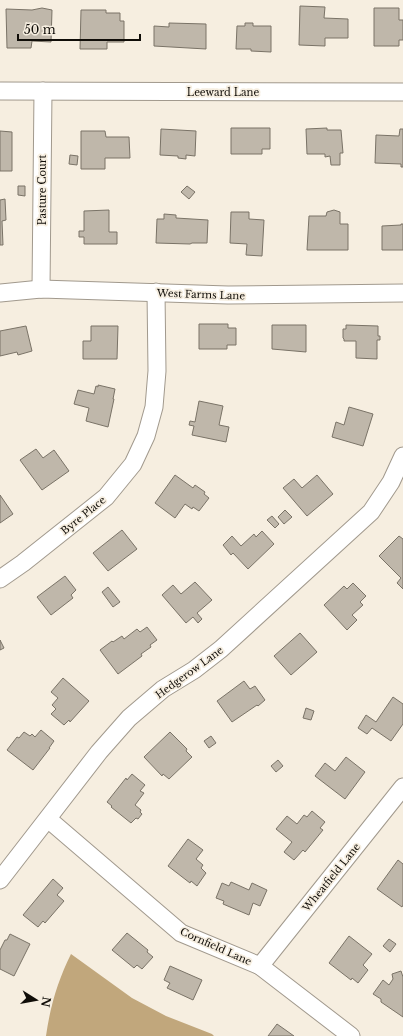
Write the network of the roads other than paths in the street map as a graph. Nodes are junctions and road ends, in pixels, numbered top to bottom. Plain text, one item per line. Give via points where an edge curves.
1 (0, 91) edge
2 (43, 91) junction
3 (403, 92) edge
4 (41, 289) junction
5 (156, 292) junction
6 (0, 293) edge
7 (403, 293) edge
8 (403, 456) edge
9 (0, 579) edge
10 (403, 787) edge
11 (48, 819) junction
12 (0, 880) edge
13 (260, 966) junction
14 (351, 1036) edge

1 - 2 street, Leeward Lane
2 - 3 street, Leeward Lane
2 - 4 street, Pasture Court
4 - 5 street, West Farms Lane
4 - 6 street, West Farms Lane
5 - 7 street, West Farms Lane via 228,295
5 - 9 street, Byre Place via 157,371 154,407 146,436 134,464 106,497
8 - 11 street, Hedgerow Lane via 391,482 371,512 221,649 163,689 129,718 99,752
10 - 13 street, Wheatfield Lane
11 - 12 street, Hedgerow Lane
11 - 13 street, Cornfield Lane via 181,933
13 - 14 street, Cornfield Lane

